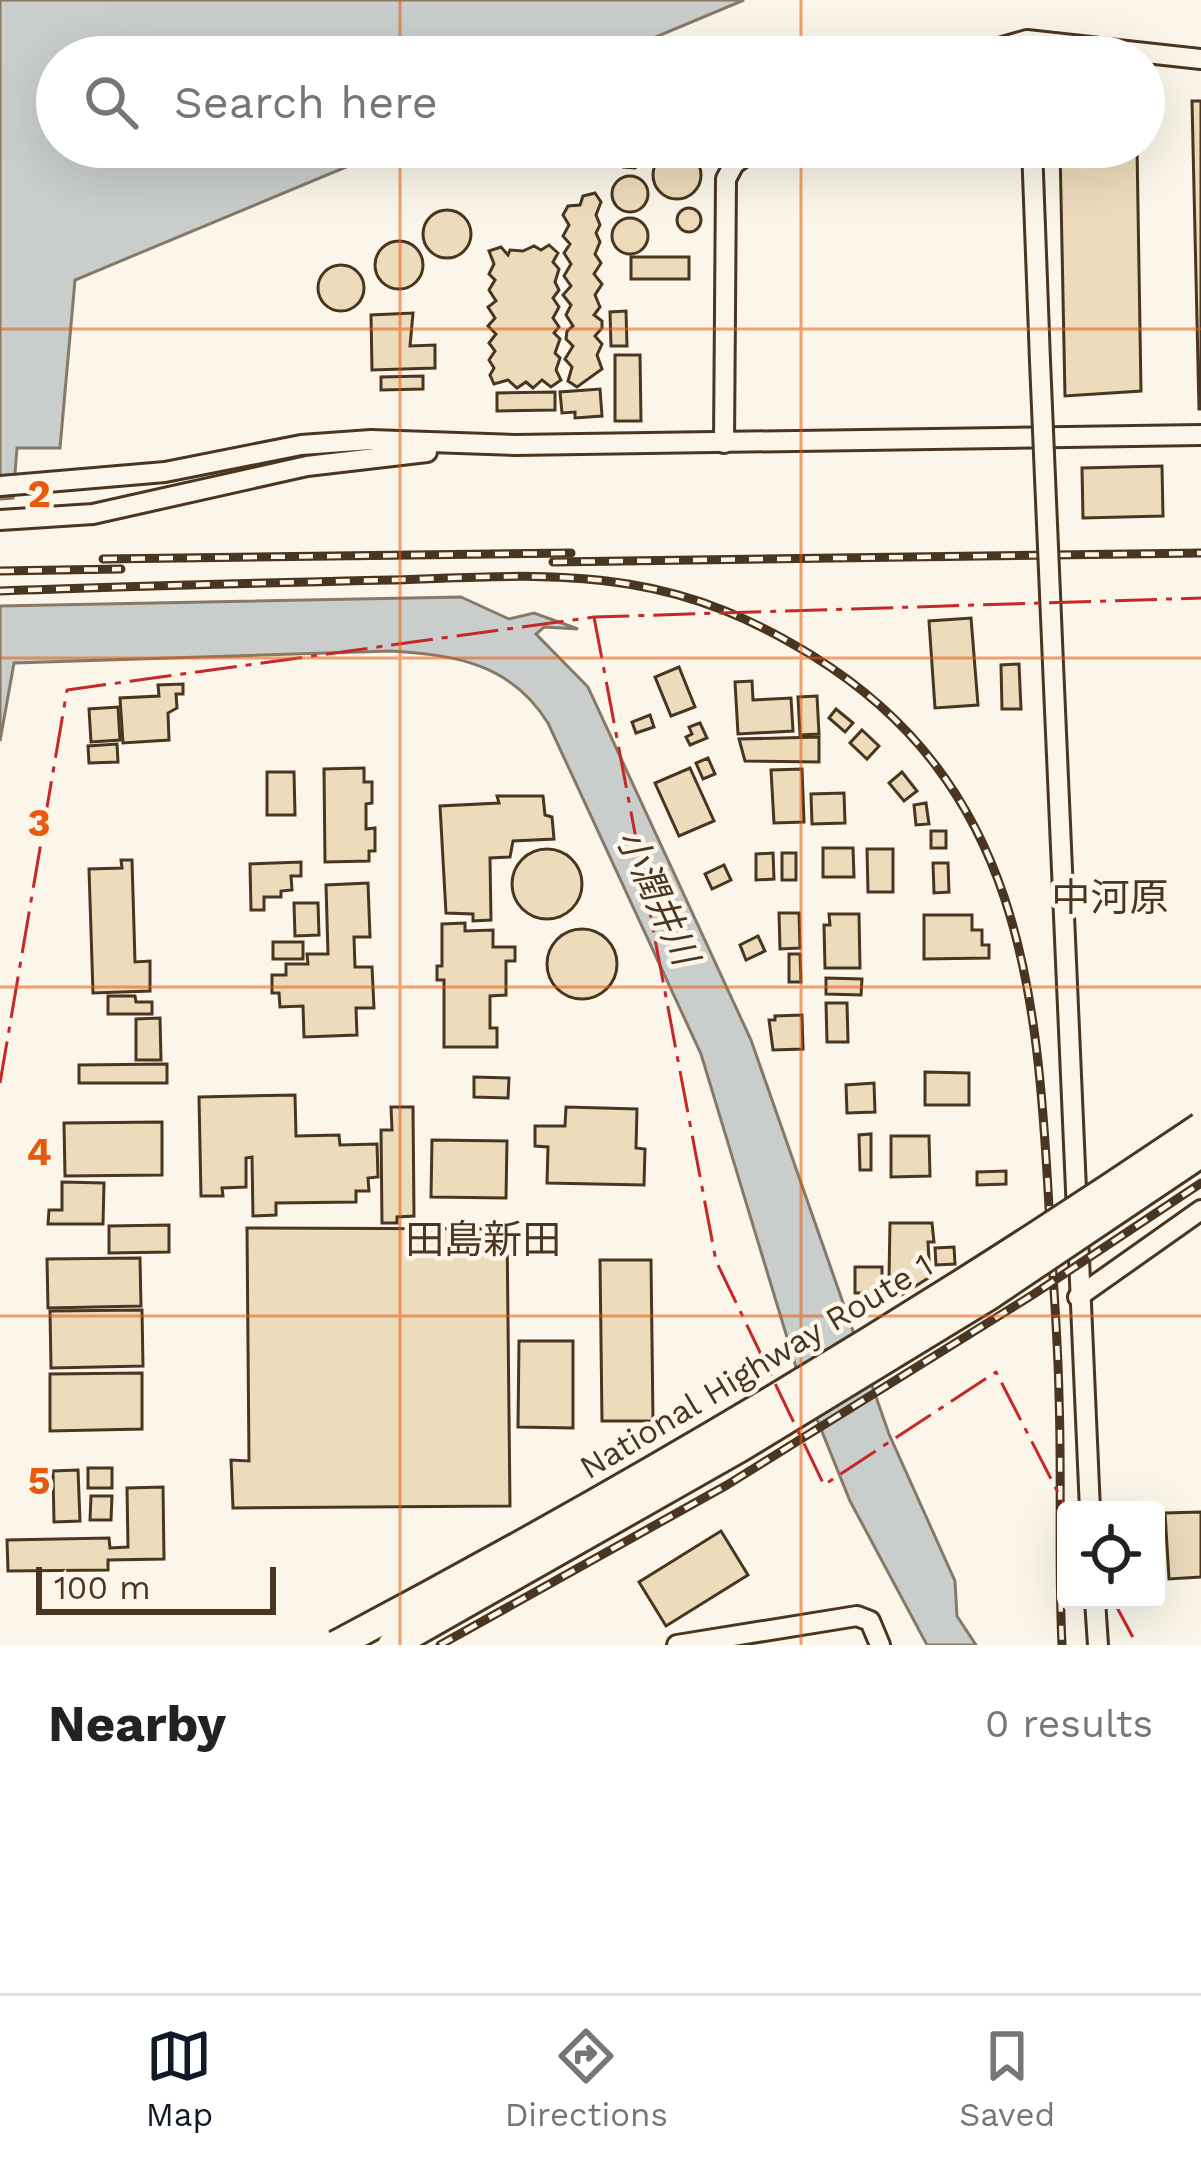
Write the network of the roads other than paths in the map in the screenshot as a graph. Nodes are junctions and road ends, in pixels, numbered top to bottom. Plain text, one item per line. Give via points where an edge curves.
1 (1165, 55) edge
2 (1201, 59) edge
3 (732, 168) edge
4 (1033, 168) edge
5 (1201, 435) edge
6 (724, 443) junction
7 (515, 445) junction
8 (0, 486) edge
9 (3, 520) edge
10 (1201, 1126) edge
11 (1201, 1153) edge
12 (1201, 1210) edge
13 (1078, 1297) junction
14 (1089, 1501) edge
15 (1096, 1609) edge
16 (336, 1645) edge
17 (392, 1645) edge
18 (676, 1645) edge
19 (880, 1645) edge
20 (1098, 1645) edge

1 - 2 street
3 - 6 street
4 - 13 street, bridge
5 - 6 street
6 - 7 street
7 - 8 street via 301,445 165,472
7 - 9 street via 371,457 93,514
10 - 16 highway, National Highway Route 1, bridge via 740,1421
11 - 17 highway, National Highway Route 1, bridge via 741,1448
12 - 13 street
13 - 14 street
15 - 20 street
18 - 19 street via 857,1616 870,1621

